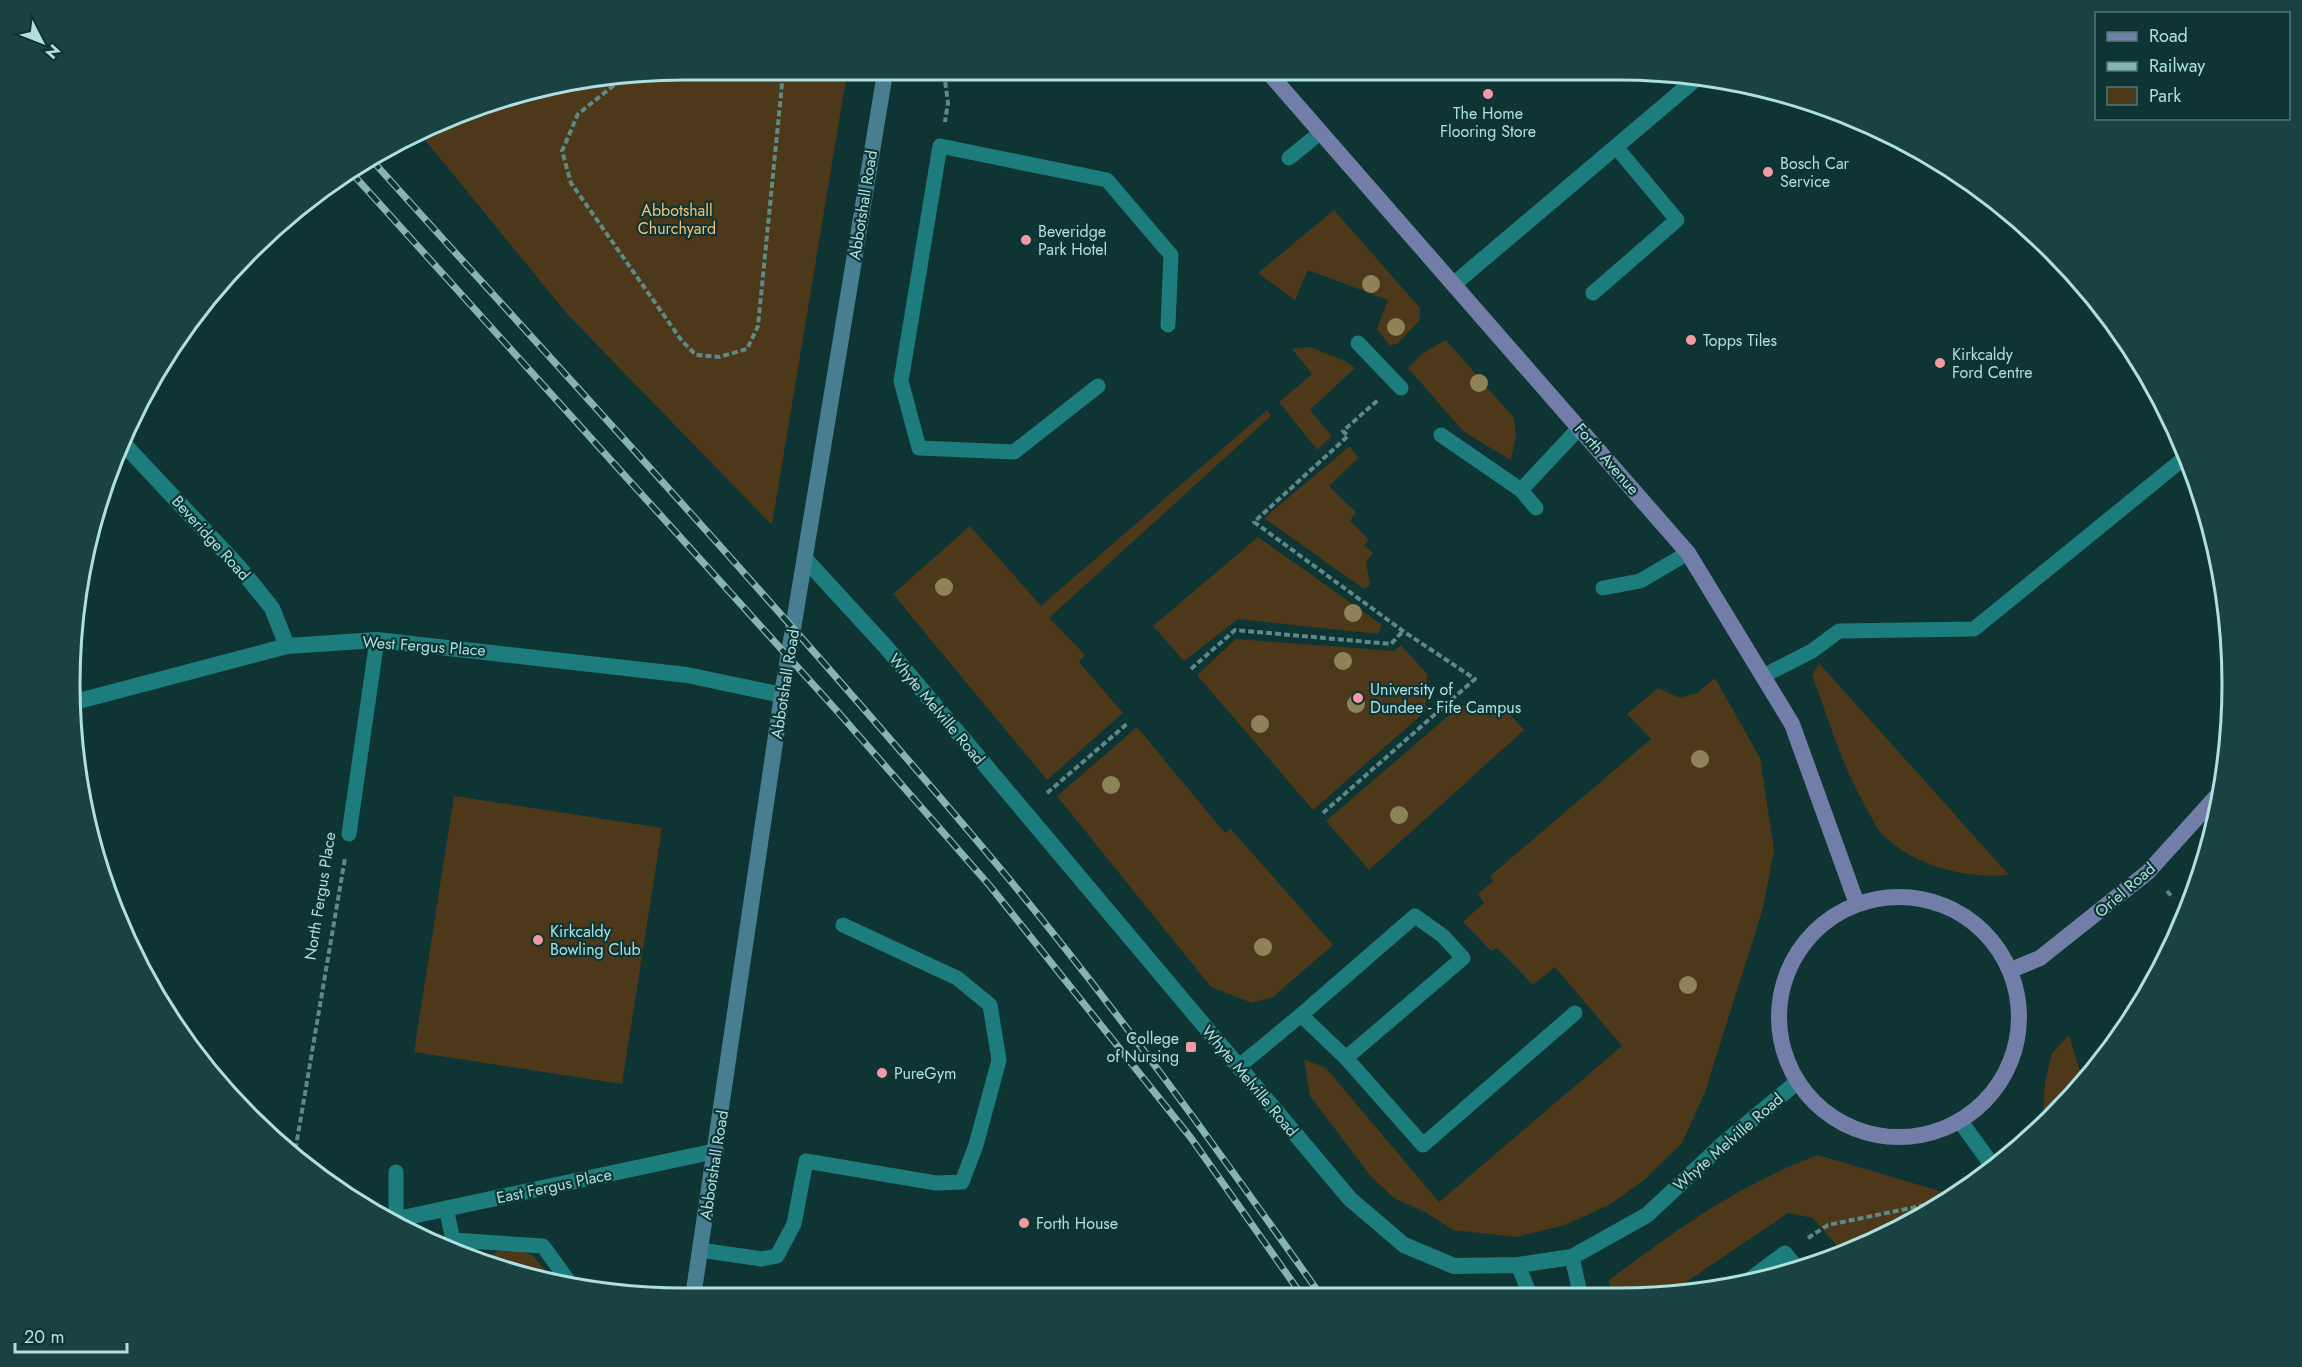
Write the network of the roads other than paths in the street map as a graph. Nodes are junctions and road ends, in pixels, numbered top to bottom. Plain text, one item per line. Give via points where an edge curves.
1 (884, 80) edge
2 (1275, 80) edge
3 (1690, 84) edge
4 (1321, 132) junction
5 (1616, 147) junction
6 (1289, 158) dead end
7 (1454, 284) junction
8 (1593, 293) dead end
9 (1168, 325) dead end
10 (1358, 343) dead end
11 (1098, 386) dead end
12 (1399, 386) road end
13 (1580, 427) junction
14 (1441, 435) dead end
15 (127, 447) edge
16 (2180, 461) edge
17 (1521, 490) junction
18 (1536, 508) dead end
19 (1688, 553) junction
20 (806, 560) junction
21 (1603, 588) dead end
22 (377, 640) junction
23 (287, 646) junction
24 (1763, 676) junction
25 (782, 695) junction
26 (80, 701) edge
27 (2209, 808) edge
28 (349, 834) road end
29 (1857, 903) junction
30 (843, 925) dead end
31 (2011, 970) junction
32 (1575, 1013) dead end
33 (1301, 1015) junction
34 (1346, 1058) junction
35 (1238, 1067) junction
36 (1797, 1082) junction
37 (1960, 1121) junction
38 (716, 1151) junction
39 (1989, 1161) edge
40 (396, 1172) dead end
41 (446, 1208) junction
42 (394, 1214) edge
43 (401, 1217) edge
44 (452, 1242) edge
45 (458, 1244) edge
46 (700, 1250) junction
47 (1572, 1257) junction
48 (1792, 1262) edge
49 (1518, 1265) junction
50 (1762, 1270) edge
51 (564, 1276) edge
52 (694, 1288) edge
53 (1527, 1288) edge
54 (1579, 1288) edge

1 - 20 main road, Abbotshall Road
2 - 4 main road, Forth Avenue
3 - 5 street
4 - 6 lane
4 - 7 main road, Forth Avenue
5 - 7 street
5 - 8 lane via 1677,220
7 - 13 main road, Forth Avenue
9 - 11 lane via 1176,251 1107,180 940,146 901,381 919,448 1014,452
10 - 12 lane
13 - 17 lane
13 - 19 main road, Forth Avenue
14 - 17 lane
15 - 23 street, Beveridge Road via 265,599
16 - 24 lane via 1974,629 1839,631 1812,651
17 - 18 lane
19 - 21 lane via 1640,581
19 - 24 main road, Forth Avenue
20 - 25 main road, Abbotshall Road
20 - 35 street, Whyte Melville Road via 885,646
22 - 23 street, West Fergus Place
22 - 25 street, West Fergus Place via 687,675
22 - 28 lane, North Fergus Place
23 - 26 street, West Fergus Place
24 - 29 main road, Forth Avenue via 1792,724
25 - 38 main road, Abbotshall Road
27 - 31 main road, Oriel Road via 2133,885 2040,958
29 - 31 main road via 1909,896 1935,901 1981,927
29 - 36 main road via 1833,915 1813,933 1784,978 1779,1032 1785,1058
30 - 46 lane via 957,978 990,1005 999,1060 970,1165 962,1182 936,1183 806,1161 794,1224 777,1256 762,1259
31 - 37 main road via 2019,998 2019,1027 2013,1055 2001,1081 1983,1103
32 - 34 lane via 1423,1145
33 - 34 lane
33 - 34 lane via 1415,916 1443,936 1462,958
33 - 35 lane
35 - 49 street, Whyte Melville Road via 1350,1199 1404,1245 1454,1266
36 - 37 main road via 1834,1119 1858,1131 1910,1137
36 - 47 street, Whyte Melville Road via 1647,1215
37 - 39 street
38 - 41 street, East Fergus Place
38 - 46 main road, Abbotshall Road
40 - 42 lane
41 - 43 street, East Fergus Place
41 - 44 lane
45 - 51 lane via 543,1246
46 - 52 main road, Abbotshall Road
47 - 49 street, Whyte Melville Road
47 - 54 lane
48 - 50 lane via 1785,1253
49 - 53 lane

